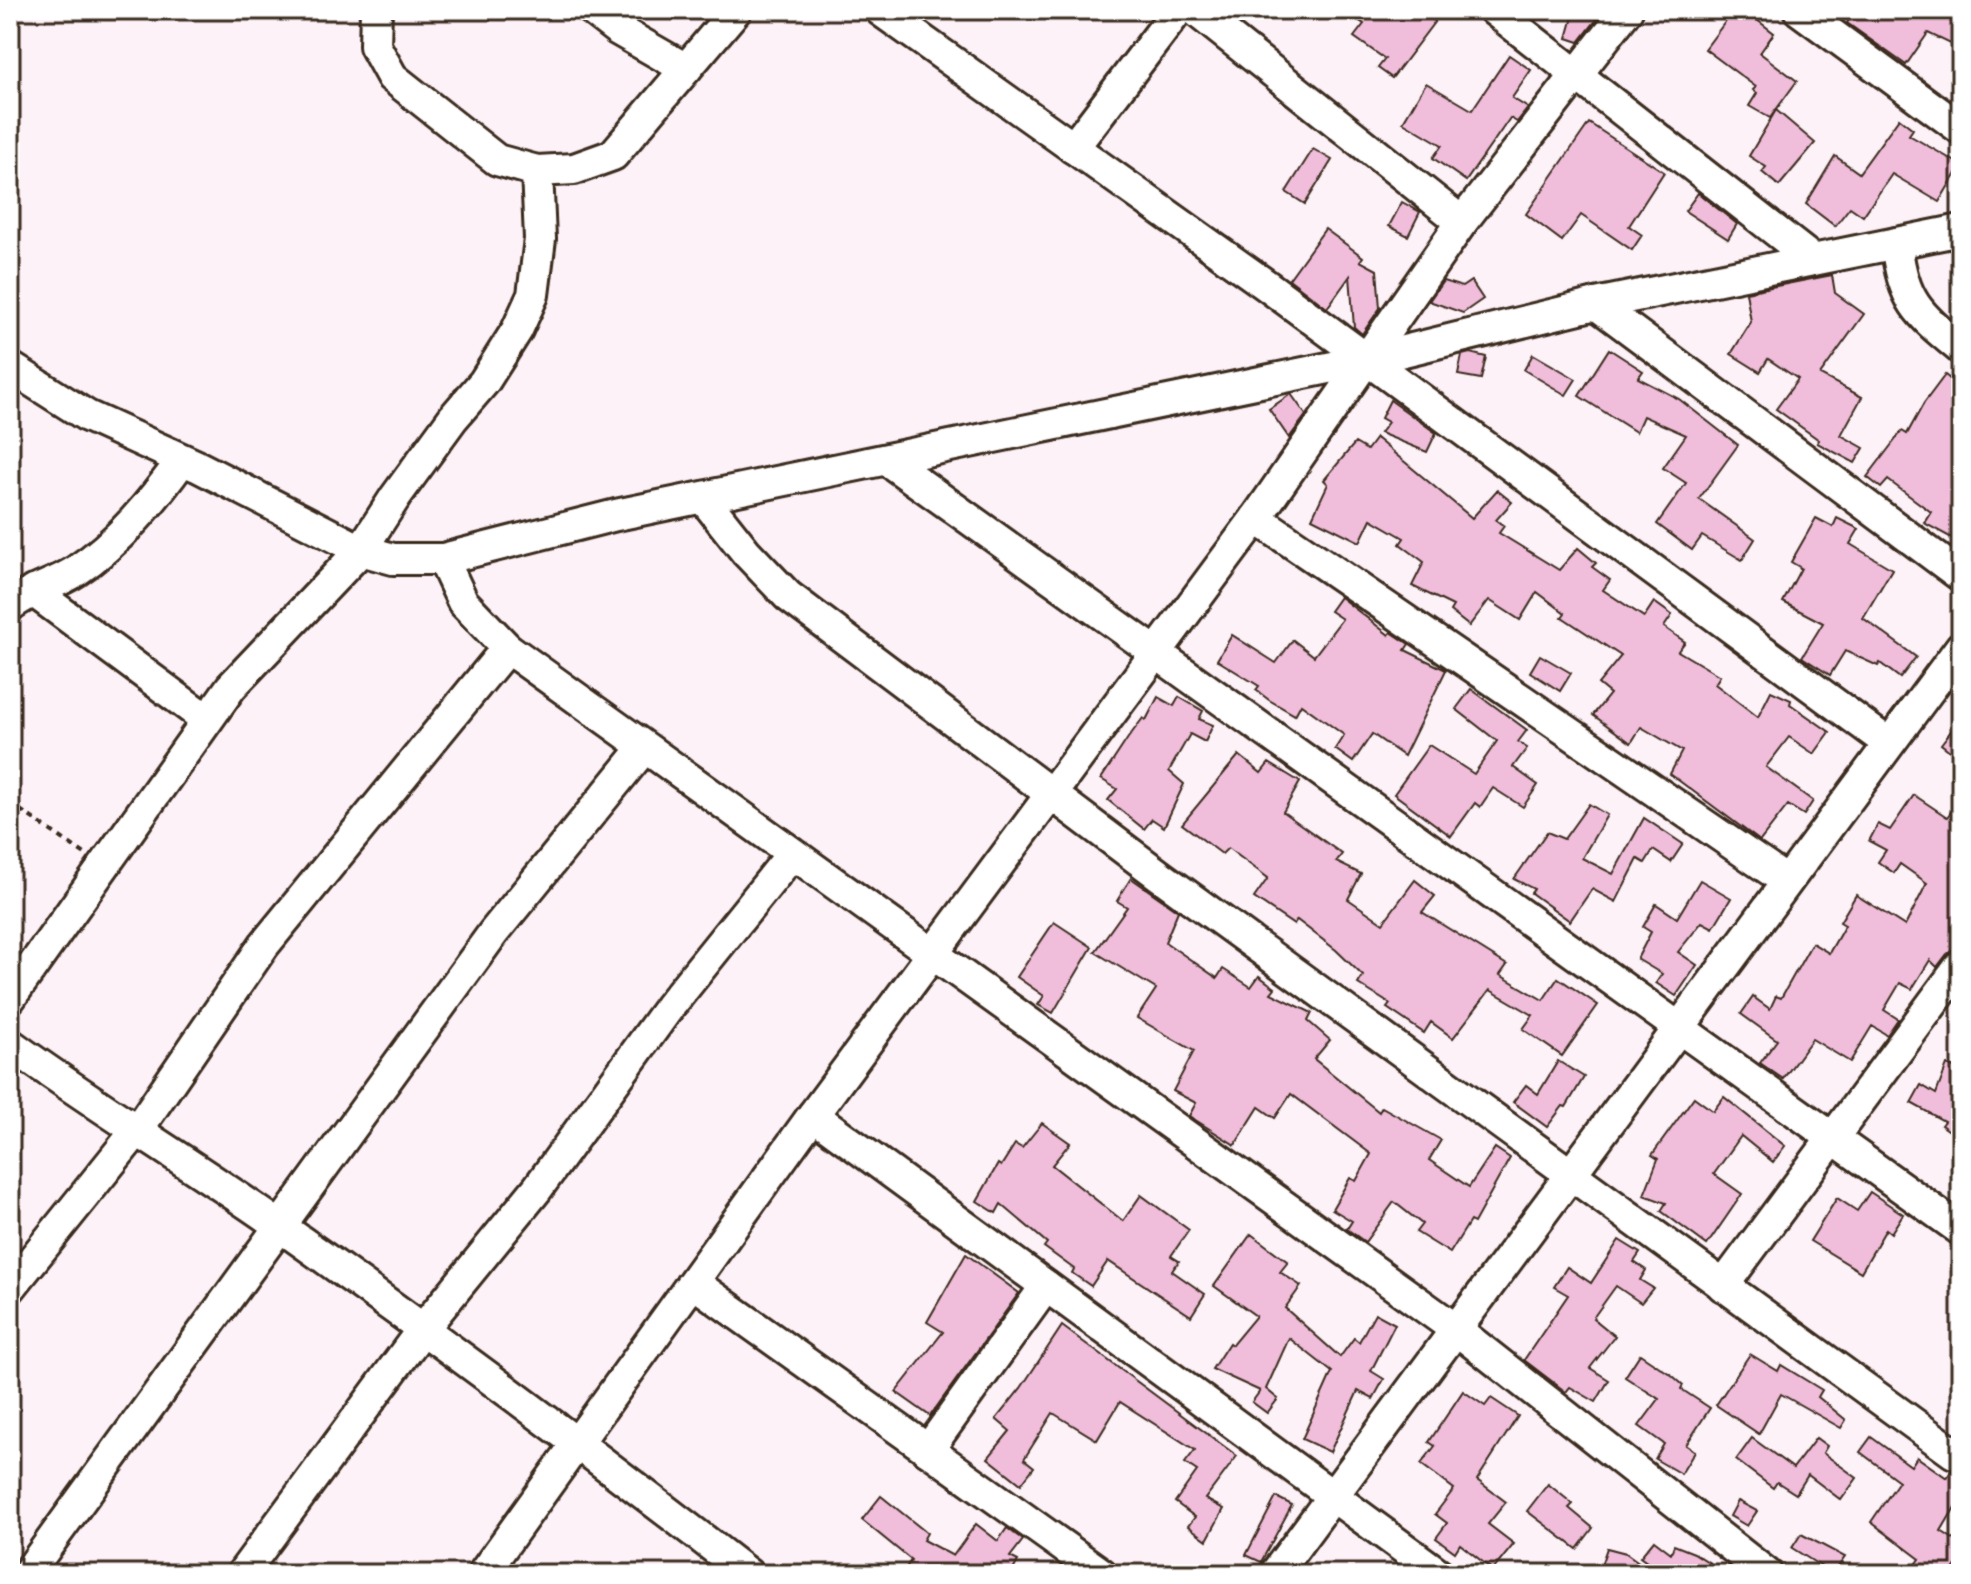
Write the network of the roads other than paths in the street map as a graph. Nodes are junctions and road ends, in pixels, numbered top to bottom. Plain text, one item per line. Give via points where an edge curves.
1 (376, 10) edge
2 (592, 10) edge
3 (736, 10) edge
4 (880, 10) edge
5 (1178, 10) edge
6 (1195, 10) edge
7 (1494, 10) edge
8 (1627, 10) edge
9 (1799, 10) edge
10 (686, 69) junction
11 (1577, 75) junction
12 (1961, 129) edge
13 (1073, 148) junction
14 (537, 171) junction
15 (1462, 222) junction
16 (1961, 230) edge
17 (1896, 243) junction
18 (1813, 260) junction
19 (1596, 304) junction
20 (1961, 349) edge
21 (1367, 360) junction
22 (10, 367) edge
23 (182, 460) junction
24 (887, 460) junction
25 (704, 499) junction
26 (1256, 518) junction
27 (361, 550) junction
28 (443, 559) junction
29 (1961, 576) edge
30 (22, 598) edge
31 (1961, 647) edge
32 (507, 648) junction
33 (1156, 652) junction
34 (207, 720) junction
35 (1888, 743) junction
36 (644, 748) junction
37 (1051, 795) junction
38 (792, 854) junction
39 (1785, 880) junction
40 (932, 955) junction
41 (1961, 965) edge
42 (10, 998) edge
43 (1678, 1028) junction
44 (10, 1044) edge
45 (813, 1115) junction
46 (138, 1129) junction
47 (1834, 1140) junction
48 (1570, 1177) junction
49 (282, 1228) junction
50 (1961, 1230) edge
51 (694, 1283) junction
52 (1046, 1286) junction
53 (1723, 1286) junction
54 (10, 1288) edge
55 (422, 1330) junction
56 (1458, 1331) junction
57 (578, 1442) junction
58 (928, 1450) junction
59 (1954, 1453) dead end
60 (1332, 1496) junction
61 (27, 1574) edge
62 (242, 1574) edge
63 (483, 1574) edge
64 (748, 1574) edge
65 (1102, 1574) edge
66 (1275, 1574) edge
67 (1439, 1574) edge
68 (1767, 1574) edge

1 - 14 street via 375,46 392,77 497,160
2 - 10 street
3 - 10 street
4 - 13 street
5 - 13 street
6 - 15 street
7 - 11 street
8 - 11 street
9 - 12 street
10 - 14 street via 613,155 574,169
11 - 15 street
11 - 18 street
13 - 21 street
14 - 27 street via 540,239 533,295 484,382 444,429
15 - 21 street
16 - 17 street
17 - 18 street
17 - 20 street via 1908,297
18 - 19 street
19 - 21 street
19 - 29 street
21 - 24 street
21 - 26 street
21 - 35 street
22 - 23 street via 87,416
23 - 27 street
23 - 30 street via 150,505 102,551 56,583
24 - 25 street
24 - 33 street
25 - 28 street via 616,515
25 - 37 street via 788,596
26 - 33 street
26 - 39 street
27 - 28 street via 393,559
27 - 34 street via 231,687
28 - 32 street via 463,602
30 - 34 street
31 - 35 street
32 - 36 street
32 - 46 street via 264,945
33 - 37 street
33 - 43 street
34 - 42 street
35 - 39 street
36 - 38 street
36 - 49 street via 494,932 363,1108
37 - 40 street
37 - 48 street
38 - 40 street
38 - 55 street via 669,1007 537,1189
39 - 43 street
40 - 45 street
40 - 56 street
41 - 47 street
43 - 47 street
43 - 48 street
44 - 46 street via 87,1100
45 - 51 street
45 - 52 street
46 - 49 street
46 - 54 street
47 - 50 street
47 - 53 street
48 - 53 street
48 - 56 street
49 - 55 street
49 - 61 street
51 - 57 street
51 - 58 street
52 - 58 street
52 - 60 street
53 - 59 street
55 - 57 street
55 - 62 street
56 - 60 street
56 - 68 street
57 - 63 street
57 - 64 street
58 - 65 street
60 - 66 street
60 - 67 street

